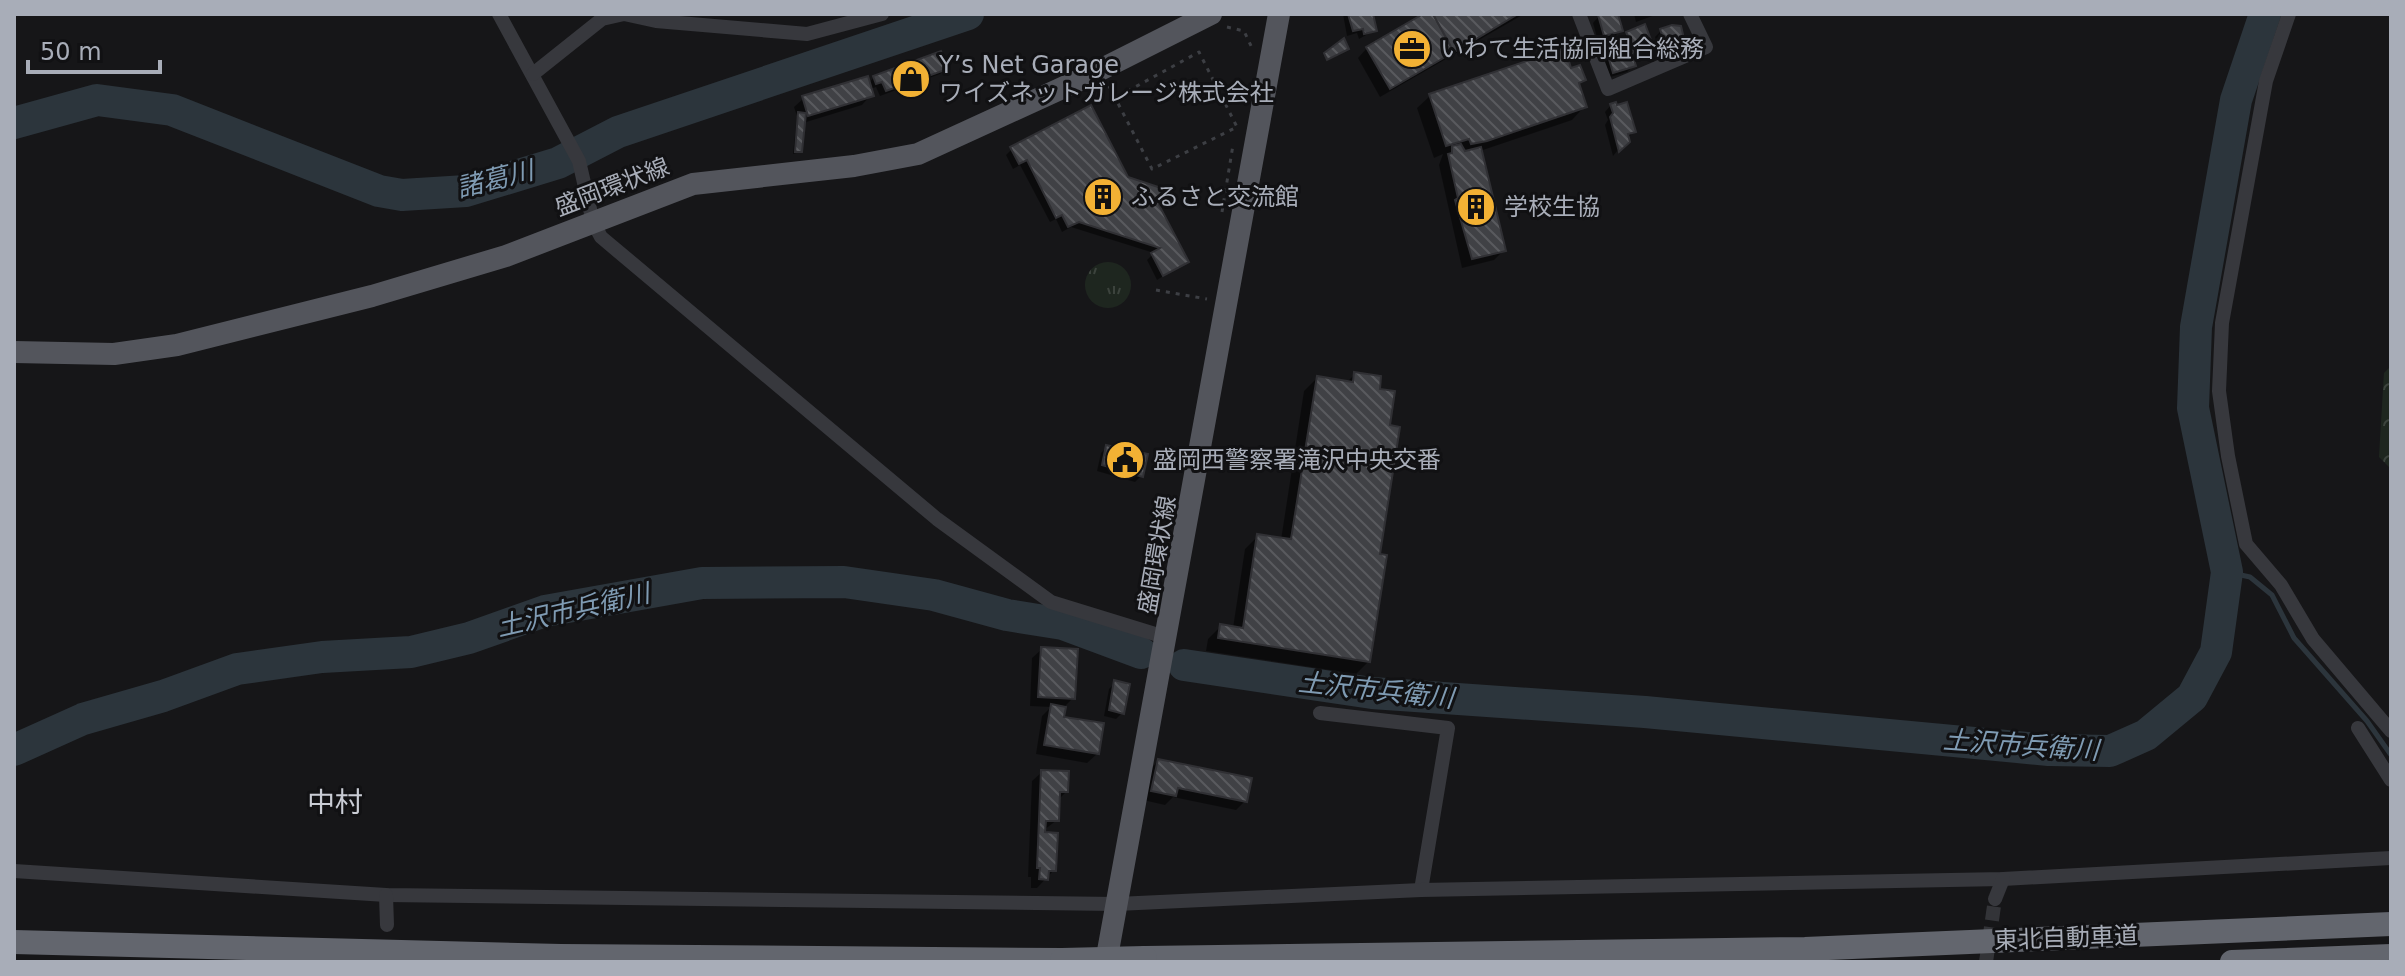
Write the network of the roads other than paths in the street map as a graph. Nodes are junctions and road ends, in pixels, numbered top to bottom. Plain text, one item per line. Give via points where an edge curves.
1 (499, 14) edge
2 (882, 14) edge
3 (1279, 14) edge
4 (1579, 14) edge
5 (1690, 14) edge
6 (2289, 14) edge
7 (1217, 21) edge
8 (533, 74) junction
9 (593, 222) junction
10 (14, 352) edge
11 (1168, 638) junction
12 (1320, 713) dead end
13 (2358, 728) dead end
14 (2391, 731) edge
15 (2391, 780) edge
16 (2391, 858) edge
17 (14, 871) edge
18 (2003, 879) junction
19 (1421, 890) junction
20 (386, 895) junction
21 (1995, 899) tunnel mouth
22 (1117, 904) junction
23 (2391, 924) edge
24 (387, 925) dead end
25 (14, 942) edge
26 (2391, 956) edge
27 (1106, 962) edge
28 (2232, 962) edge

1 - 8 street
2 - 8 street via 807,34 624,14 602,19
3 - 11 main road, 盛岡環状線
4 - 5 street via 1608,89 1706,47
6 - 14 street via 2266,81 2222,323 2219,391 2228,456 2246,544 2281,585 2313,639
7 - 9 main road, 盛岡環状線 via 918,154 693,184
8 - 9 street via 579,161
9 - 10 main road, 盛岡環状線 via 491,261 177,345 114,354
9 - 11 street via 601,237 937,519 1051,602
11 - 22 main road, 盛岡環状線
12 - 19 street via 1448,728
13 - 15 street
16 - 18 street
17 - 20 street
18 - 19 street
18 - 21 street
19 - 22 street
20 - 22 street
20 - 24 street
22 - 27 main road, 盛岡環状線
23 - 25 highway, 東北自動車道, bridge via 1805,949 1062,960 545,956
26 - 28 highway

